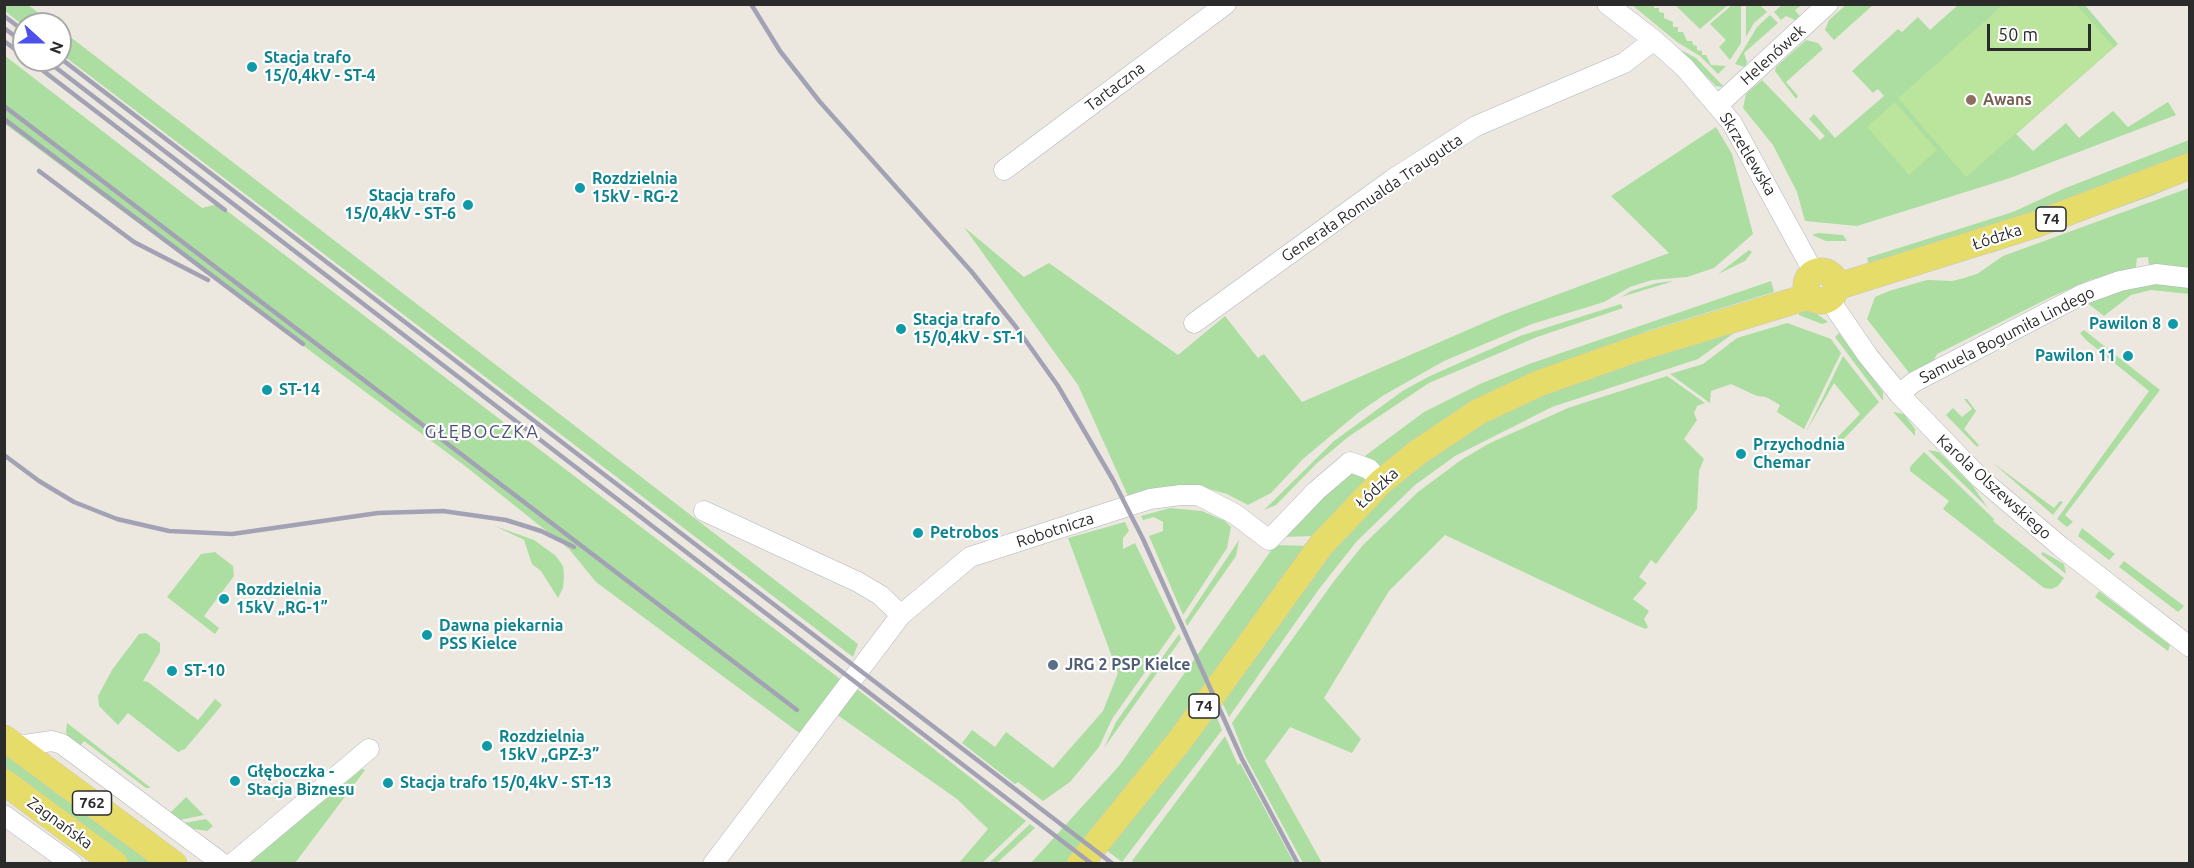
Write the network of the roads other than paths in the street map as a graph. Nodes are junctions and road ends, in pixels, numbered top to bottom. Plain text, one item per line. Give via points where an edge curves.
1 (1226, 4) edge
2 (1607, 4) edge
3 (1828, 4) edge
4 (1654, 40) junction
5 (1718, 105) junction
6 (2190, 166) edge
7 (1004, 170) dead end
8 (2190, 278) edge
9 (1822, 289) junction
10 (1194, 323) dead end
11 (1899, 394) junction
12 (1381, 482) junction
13 (704, 511) dead end
14 (901, 615) junction
15 (2190, 647) edge
16 (8, 741) edge
17 (369, 749) dead end
18 (4, 782) edge
19 (12, 820) edge
20 (72, 864) edge
21 (115, 864) edge
22 (174, 864) edge
23 (223, 864) edge
24 (232, 864) edge
25 (713, 864) edge
26 (1080, 864) edge

1 - 7 street, Tartaczna
2 - 4 street, Skrzetlewska
3 - 5 street, Helenówek
4 - 5 street, Skrzetlewska
4 - 10 street, Generała Romualda Traugutta via 1624,63 1476,126 1393,179
5 - 9 street, Skrzetlewska via 1743,140
6 - 9 main road, Łódzka / 74 via 2044,221
8 - 11 street, Samuela Bogumiła Lindego via 2146,275 2081,295 1914,382
9 - 11 street, Karola Olszewskiego
9 - 12 main road, Łódzka / 74 via 1629,351 1504,398 1446,432
11 - 15 street, Karola Olszewskiego via 2018,513
12 - 14 street, Robotnicza via 1369,469 1350,462 1269,540 1235,514 1198,495 1150,499 970,557
12 - 26 main road, Łódzka / 74 via 1322,544 1181,739
13 - 14 street via 858,582 880,594
14 - 25 street, Robotnicza
16 - 22 main road, 762
16 - 23 street via 24,745 52,741 62,744
17 - 24 street
18 - 21 main road, Zagnańska / 762
19 - 20 street, Zagnańska

